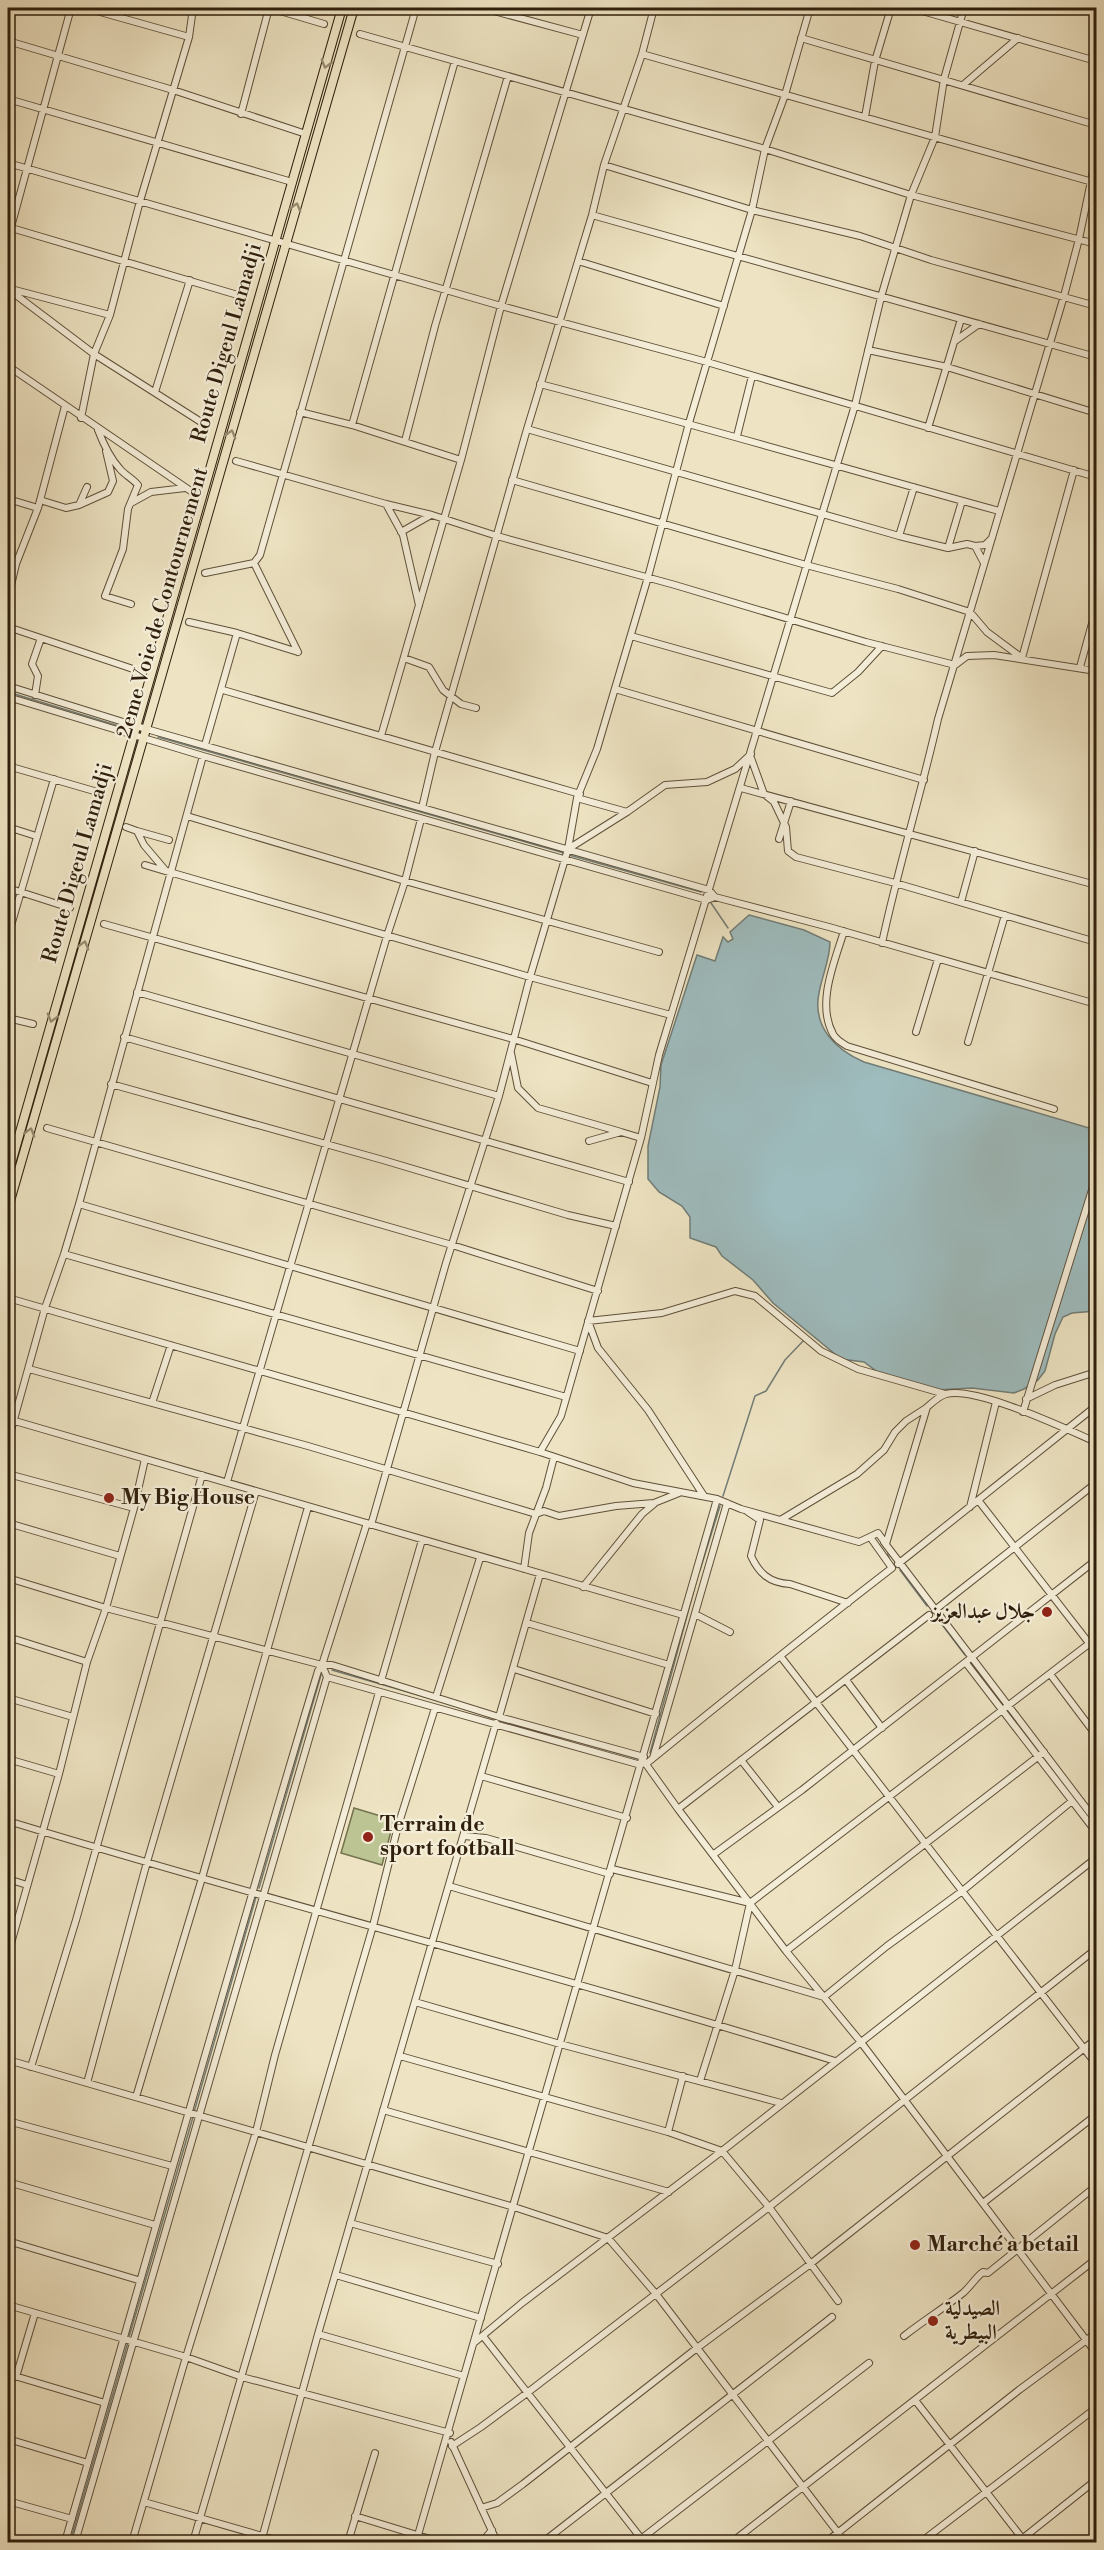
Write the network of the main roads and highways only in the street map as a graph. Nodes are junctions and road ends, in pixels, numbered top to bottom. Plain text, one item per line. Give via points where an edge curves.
1 (342, 8) edge
2 (354, 8) edge
3 (8, 1174) edge
4 (8, 1208) edge

1 -> 3 main road, Route Digeul Lamadji
4 -> 2 main road, 2eme Voie de Contournement

